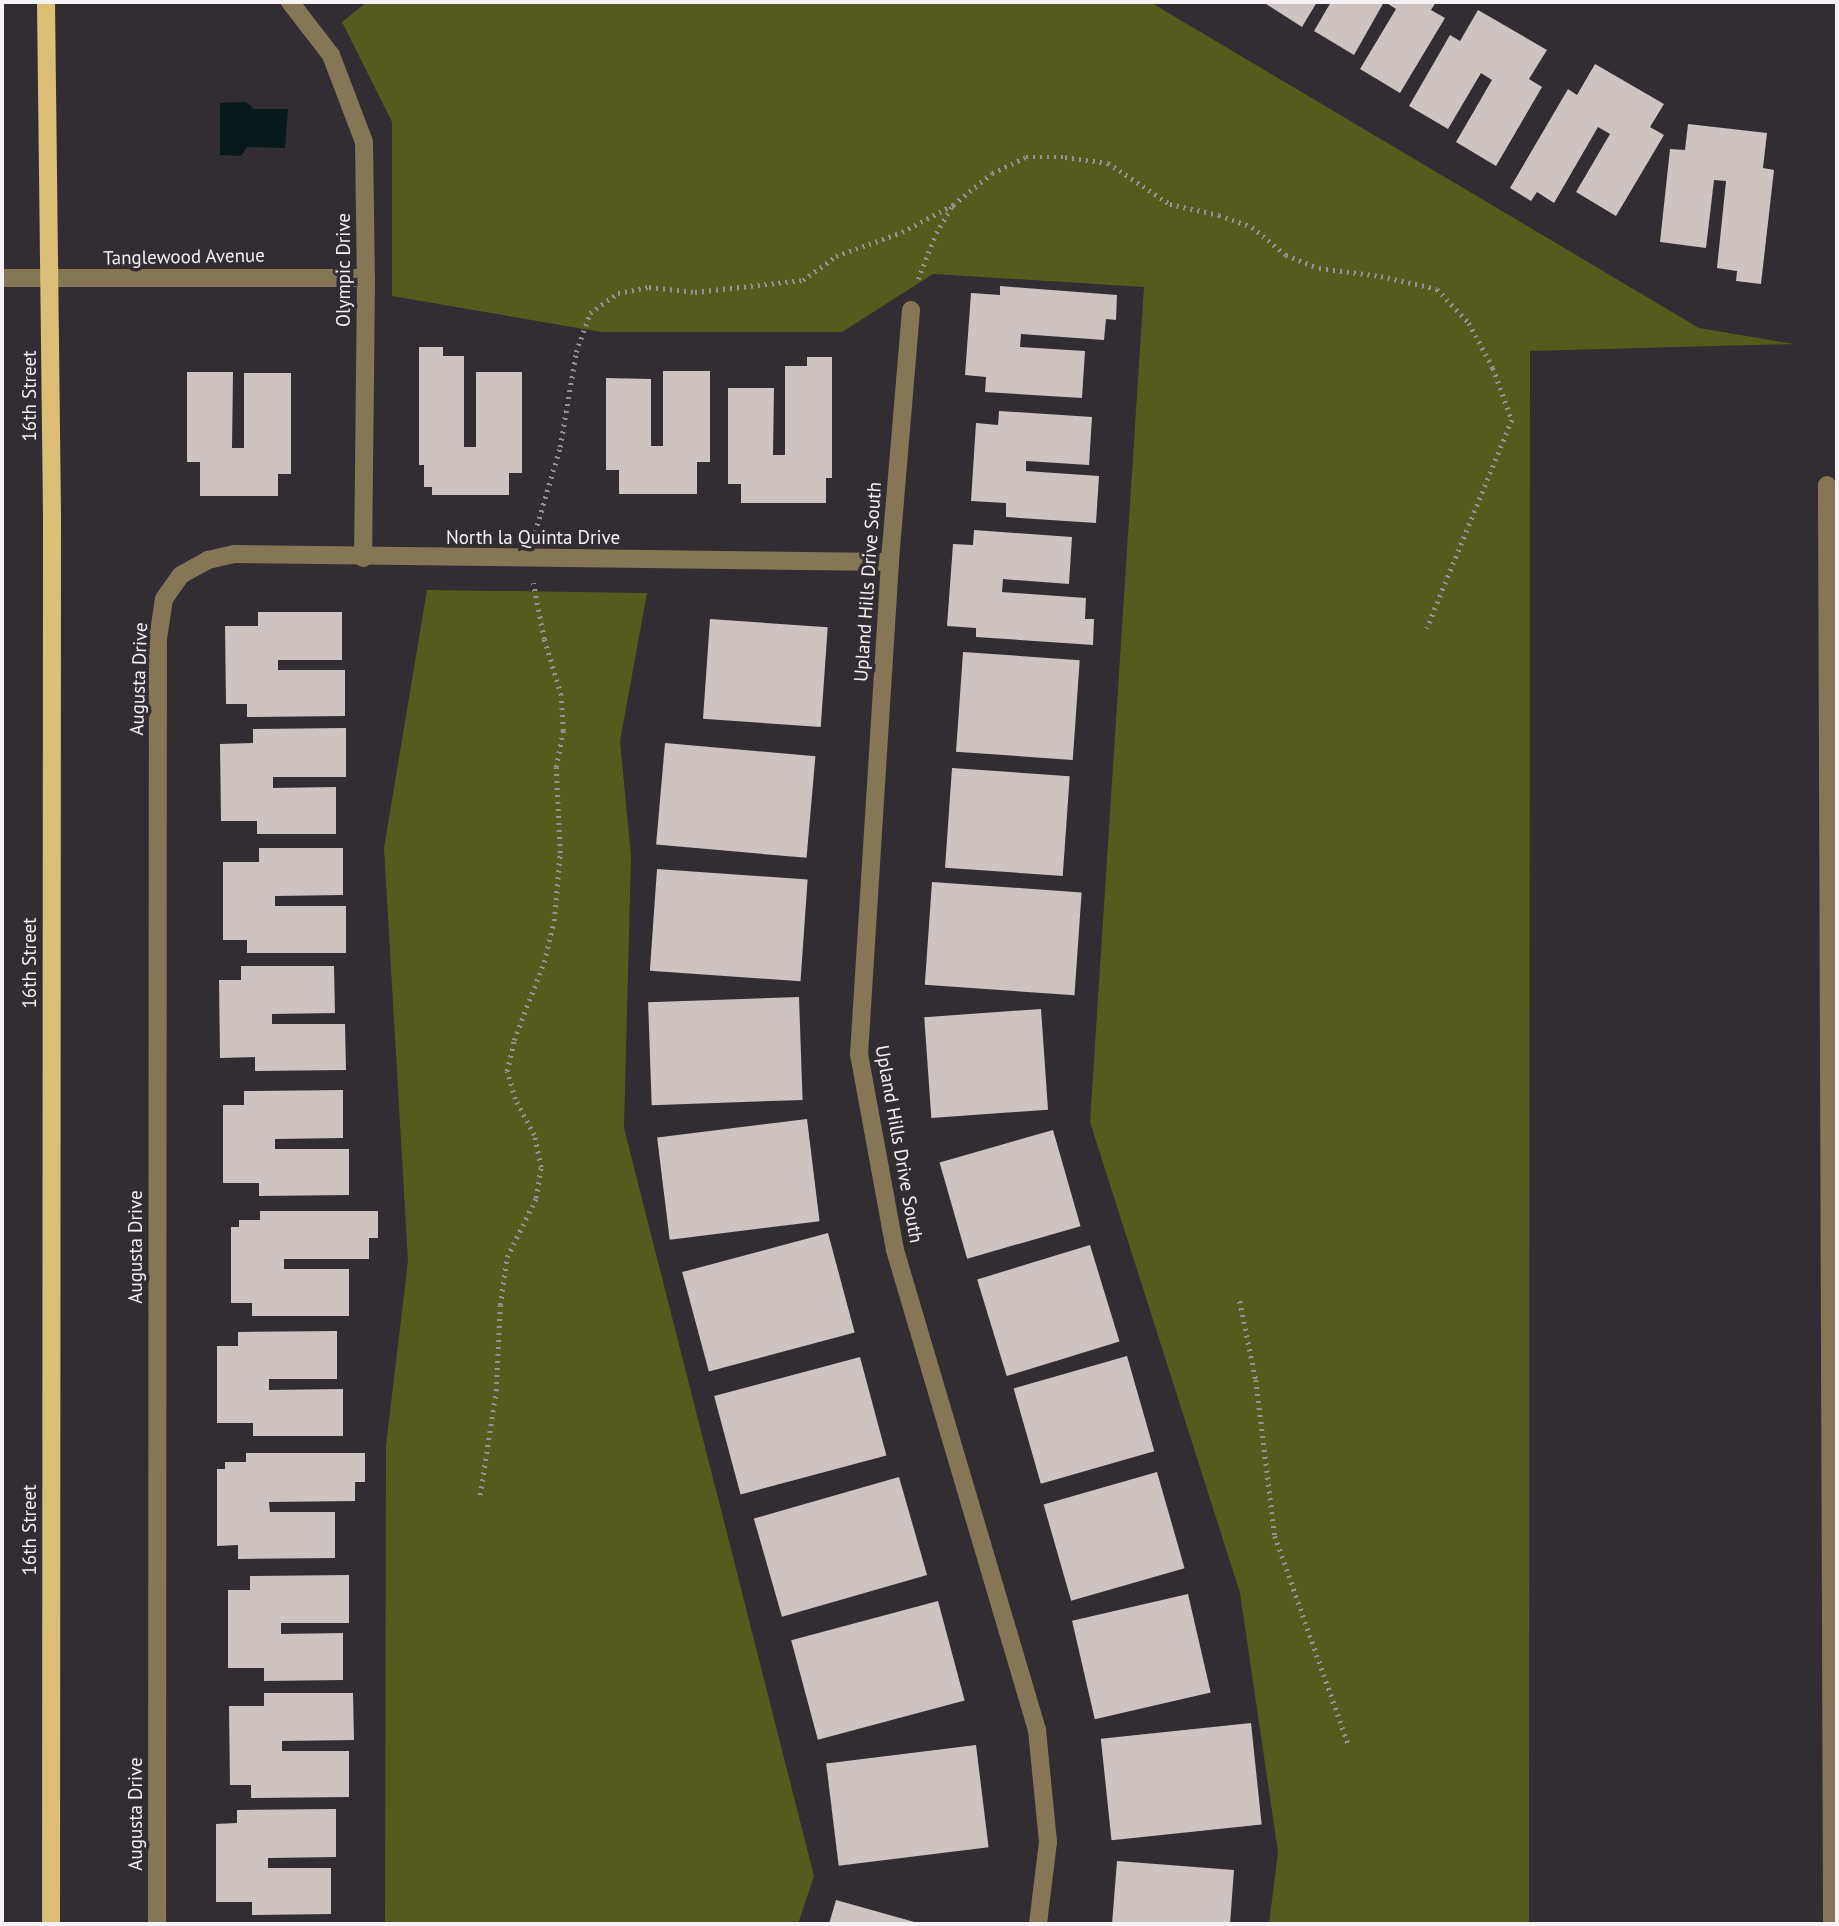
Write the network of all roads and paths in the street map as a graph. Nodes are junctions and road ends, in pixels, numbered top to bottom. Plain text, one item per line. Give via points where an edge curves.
1 (46, 2) edge
2 (290, 2) edge
3 (953, 205) junction
4 (2, 278) edge
5 (366, 278) junction
6 (50, 279) junction
7 (918, 279) dead end
8 (911, 310) dead end
9 (1827, 485) dead end
10 (363, 558) junction
11 (532, 559) junction
12 (890, 562) junction
13 (181, 575) joint
14 (1427, 628) dead end
15 (1240, 1301) dead end
16 (480, 1495) dead end
17 (1349, 1746) dead end
18 (51, 1924) edge
19 (157, 1924) edge
20 (1038, 1924) edge
21 (1832, 1924) edge

1 - 6 main road, 16th Street
2 - 5 street, Olympic Drive via 331,55 364,142
3 - 7 path
3 - 11 path via 902,232 836,256 803,280 695,292 649,287 618,293 590,313 576,352 560,447 536,523
3 - 14 path via 992,173 1026,157 1108,163 1170,204 1252,227 1286,255 1319,268 1437,289 1469,323 1493,368 1512,420
4 - 6 street, Tanglewood Avenue
5 - 6 street, Tanglewood Avenue
5 - 10 street, Olympic Drive
6 - 18 main road, 16th Street
8 - 12 street, Upland Hills Drive South
9 - 21 street
10 - 11 street, North la Quinta Drive
10 - 13 street, North la Quinta Drive via 234,554 208,559
11 - 12 street, North la Quinta Drive
11 - 16 path via 534,596 561,695 563,731 555,766 560,853 554,922 507,1071 514,1099 534,1135 541,1167 536,1198 507,1257 496,1391
12 - 20 street, Upland Hills Drive South via 859,1054 895,1250 1037,1730 1048,1842
13 - 19 street, Augusta Drive via 164,599 158,639
15 - 17 path via 1256,1380 1275,1536

